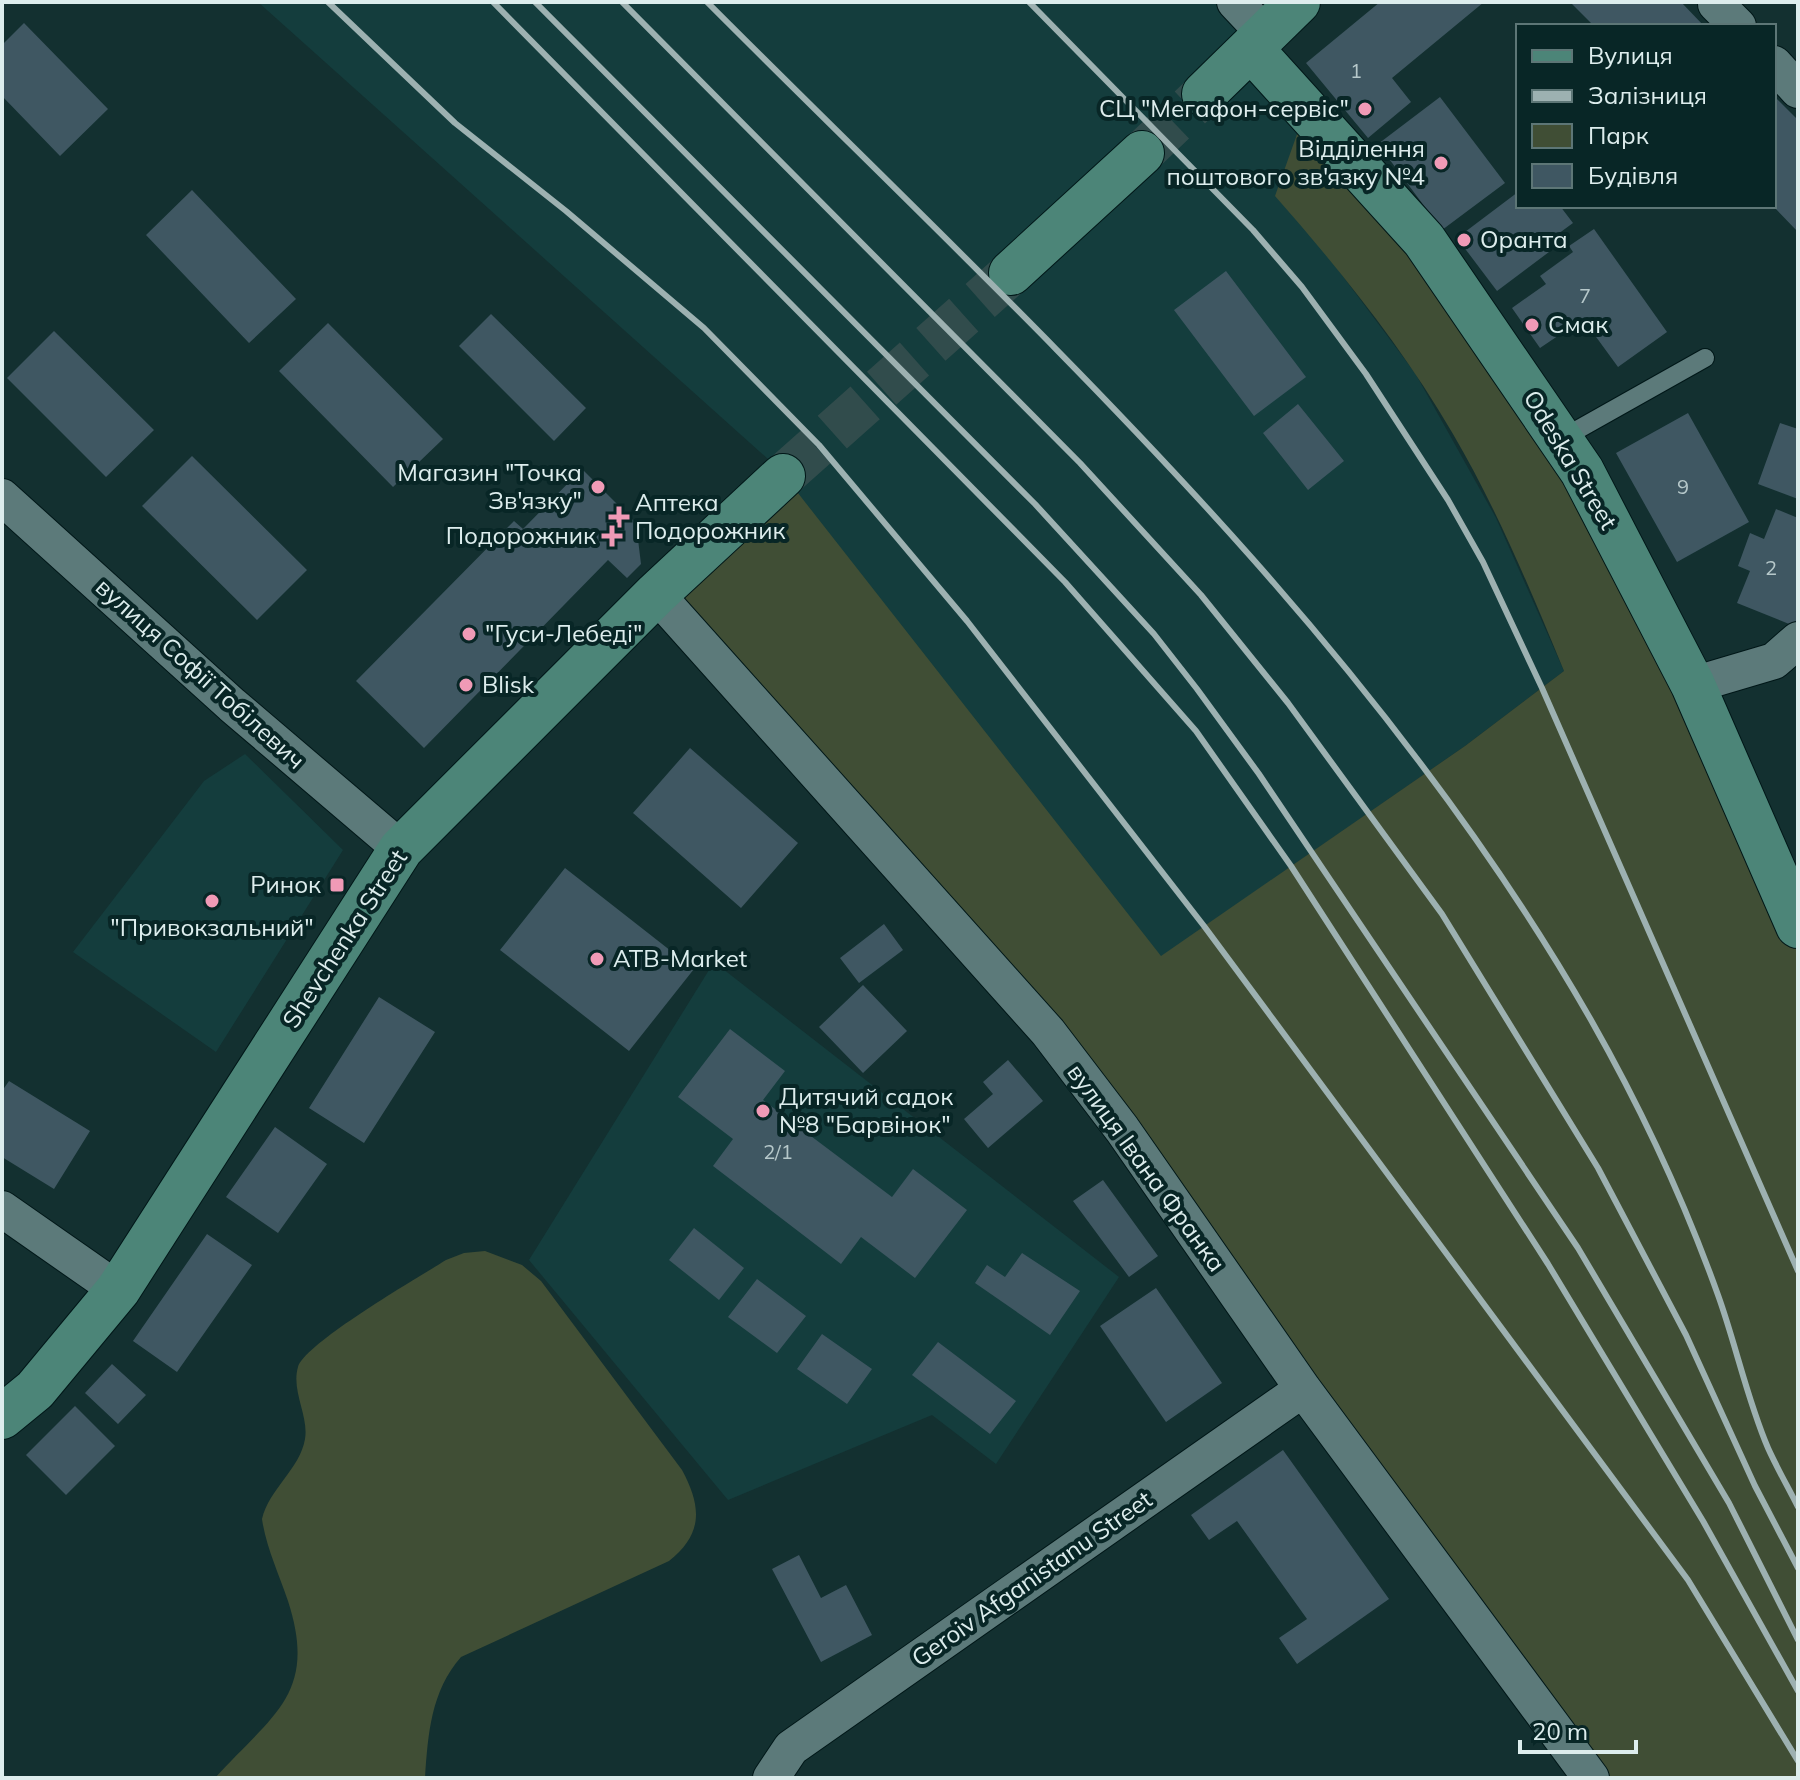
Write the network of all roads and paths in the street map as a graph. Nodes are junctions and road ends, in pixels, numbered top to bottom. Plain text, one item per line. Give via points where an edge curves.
1 (1235, 2) edge
2 (1278, 20) edge
3 (1776, 66) edge
4 (1798, 90) edge
5 (1204, 94) tunnel mouth
6 (1142, 153) tunnel mouth
7 (1011, 273) tunnel mouth
8 (1705, 358) dead end
9 (1561, 439) junction
10 (783, 476) tunnel mouth
11 (2, 497) edge
12 (656, 594) junction
13 (1798, 640) edge
14 (1693, 685) junction
15 (401, 849) junction
16 (1798, 926) edge
17 (2, 1209) edge
18 (118, 1290) junction
19 (1303, 1389) junction
20 (2, 1417) edge
21 (771, 1778) edge
22 (1591, 1778) edge

1 - 2 street
2 - 5 main road
2 - 9 main road, Odeska Street
3 - 4 street
6 - 7 main road
8 - 9 lane
9 - 14 main road, Odeska Street
10 - 12 main road, Shevchenka Street
11 - 15 street, вулиця Софії Тобілевич
12 - 15 main road, Shevchenka Street
12 - 19 street, вулиця Івана Франка via 1048,1032
13 - 14 street via 1774,661
14 - 16 main road, Odeska Street
15 - 18 main road, Shevchenka Street
17 - 18 street
18 - 20 main road, Shevchenka Street via 35,1390
19 - 21 street, Geroiv Afganistanu Street via 791,1748
19 - 22 street, вулиця Івана Франка

